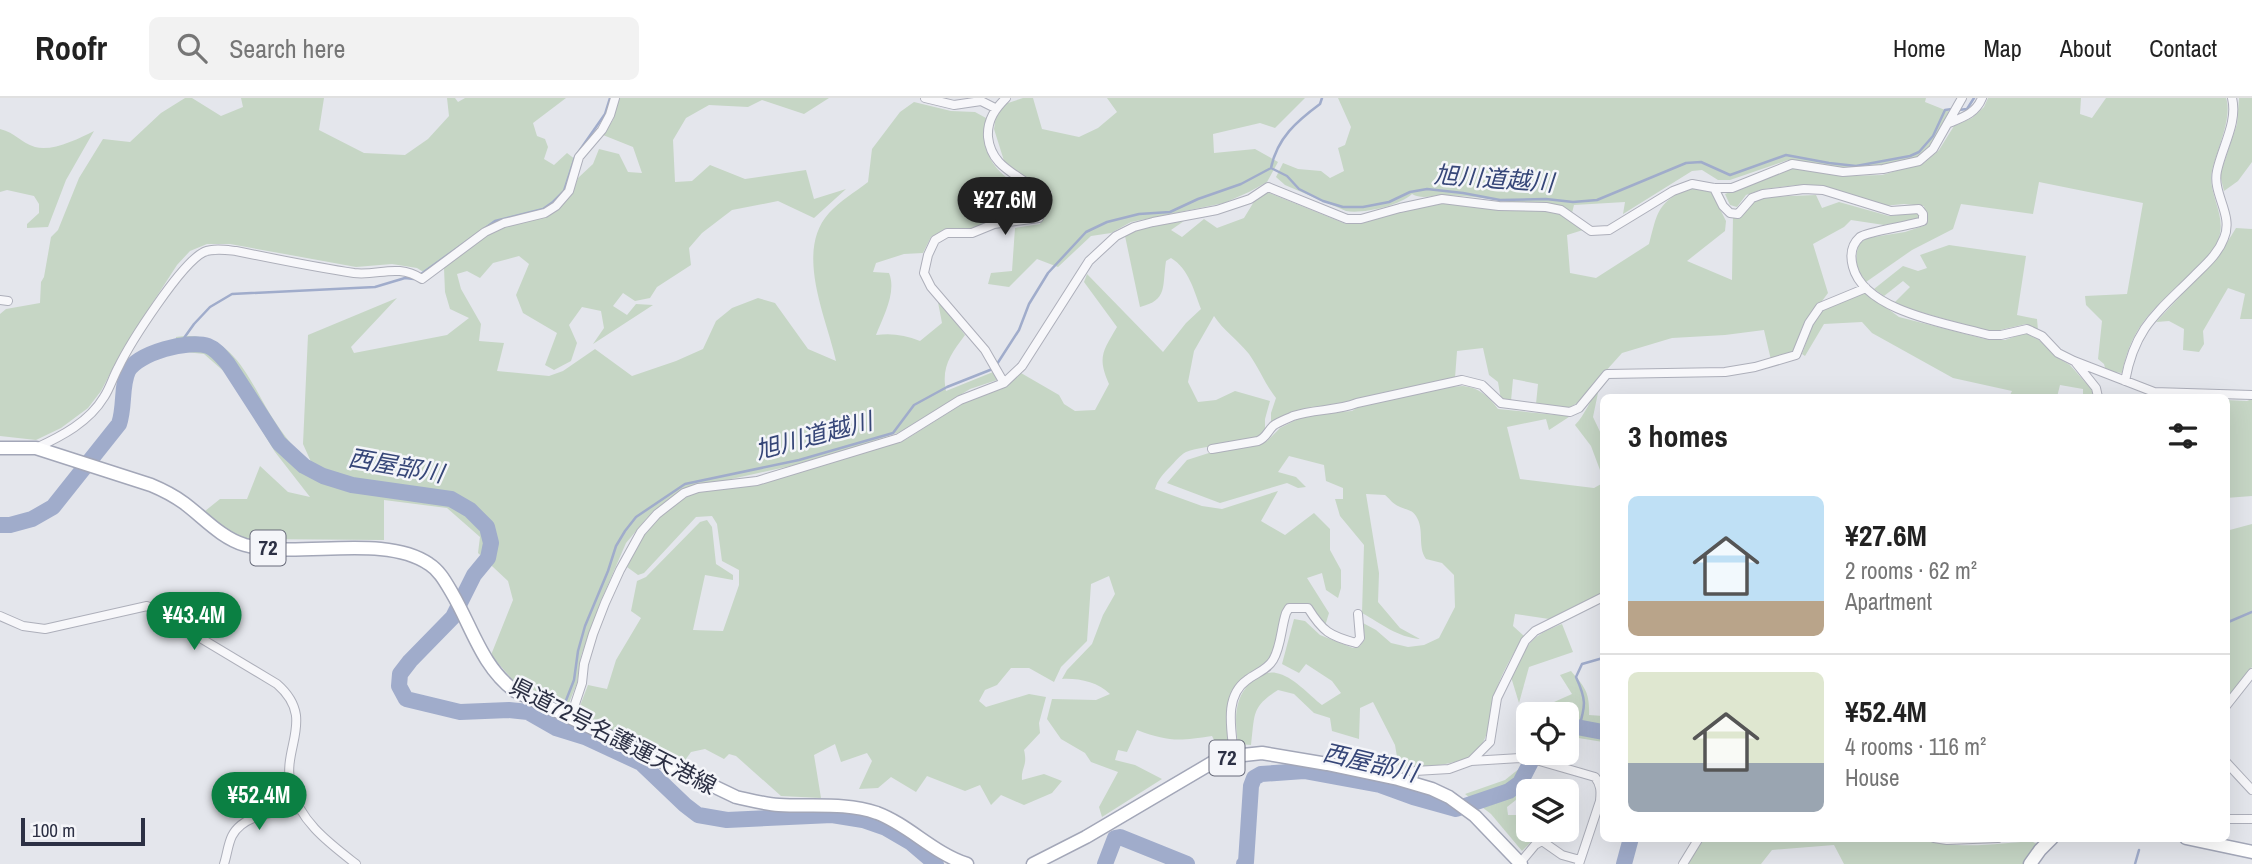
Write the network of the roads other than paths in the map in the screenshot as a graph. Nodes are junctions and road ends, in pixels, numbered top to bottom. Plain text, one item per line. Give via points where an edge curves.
1 (615, 98) edge
2 (925, 98) edge
3 (1006, 98) edge
4 (1962, 98) edge
5 (1982, 98) edge
6 (2232, 98) edge
7 (995, 108) junction
8 (1949, 123) junction
9 (1714, 188) junction
10 (1866, 288) junction
11 (2074, 361) junction
12 (2125, 381) junction
13 (1004, 383) junction
14 (2097, 394) edge
15 (2219, 394) edge
16 (2230, 394) edge
17 (2252, 395) edge
18 (0, 448) edge
19 (36, 448) junction
20 (1212, 449) dead end
21 (1600, 598) edge
22 (1358, 614) dead end
23 (0, 616) edge
24 (2252, 673) edge
25 (2230, 701) edge
26 (563, 715) junction
27 (1234, 756) junction
28 (1471, 761) junction
29 (2230, 766) edge
30 (1412, 783) junction
31 (2252, 790) edge
32 (300, 809) junction
33 (2230, 819) edge
34 (2252, 819) edge
35 (1697, 842) edge
36 (2045, 842) edge
37 (2205, 842) edge
38 (2252, 852) edge
39 (1579, 862) edge
40 (1520, 863) edge
41 (224, 864) edge
42 (356, 864) edge
43 (967, 864) edge
44 (1033, 864) edge
45 (1683, 864) edge
46 (2031, 864) edge

1 - 19 street via 602,130 579,157 569,191 556,206 485,232 422,279 394,270 358,274 236,251 205,251 176,278 93,411
2 - 7 street via 954,105 981,101
3 - 7 street
4 - 8 street
5 - 8 street via 1967,116
6 - 12 street via 2231,128 2216,175 2228,219 2225,236 2217,253 2138,336
7 - 13 street via 988,129 992,153 1040,193 1045,203 1040,218 994,224 972,233 947,233 935,240 924,273 985,350
8 - 9 street via 1933,149 1919,161 1843,172 1792,164 1732,188
9 - 10 street via 1723,206 1738,214 1752,198 1804,190 1823,190 1891,211 1919,209 1923,222 1862,235 1853,246 1854,273
9 - 13 street via 1692,184 1609,230 1591,231 1561,210 1442,199 1347,219 1268,187 1250,199 1217,210 1153,222 1116,236 1088,261 1021,366
10 - 11 street via 1898,310 1989,335 2027,329
10 - 20 street via 1820,307 1796,355 1755,367 1725,372 1607,374 1579,408 1570,412 1500,403 1482,385 1461,380 1348,407 1311,411 1273,426 1258,441
11 - 12 street
11 - 14 street
12 - 15 street via 2154,392
13 - 26 street via 960,400 899,438 757,481 684,493 641,532 620,570 593,634 582,683
16 - 17 street
18 - 19 main road, 県道72号名護運天港線 / 72
19 - 26 main road, 県道72号名護運天港線 / 72 via 167,491 222,534 244,544 382,549 418,557 446,581 487,663 506,685
21 - 28 street via 1535,631 1525,641 1497,698 1490,742
22 - 27 street via 1360,638 1356,643 1321,629 1308,608 1289,608 1275,657 1240,686 1233,700
23 - 32 street via 45,629 147,606 277,684 292,699 296,715 290,785
24 - 25 street
26 - 43 main road, 県道72号名護運天港線 / 72 via 736,797 874,812
27 - 30 main road, 72 via 1262,753
27 - 44 main road, 72 via 1215,761
28 - 30 street via 1448,769 1415,771
28 - 39 street via 1536,760 1595,777 1600,801
29 - 31 street
30 - 40 main road, 72 via 1443,793
32 - 41 street via 247,821 233,834
32 - 42 street via 314,829
33 - 34 street
35 - 45 street
36 - 46 main road
37 - 38 main road
39 - 40 street via 1542,841

